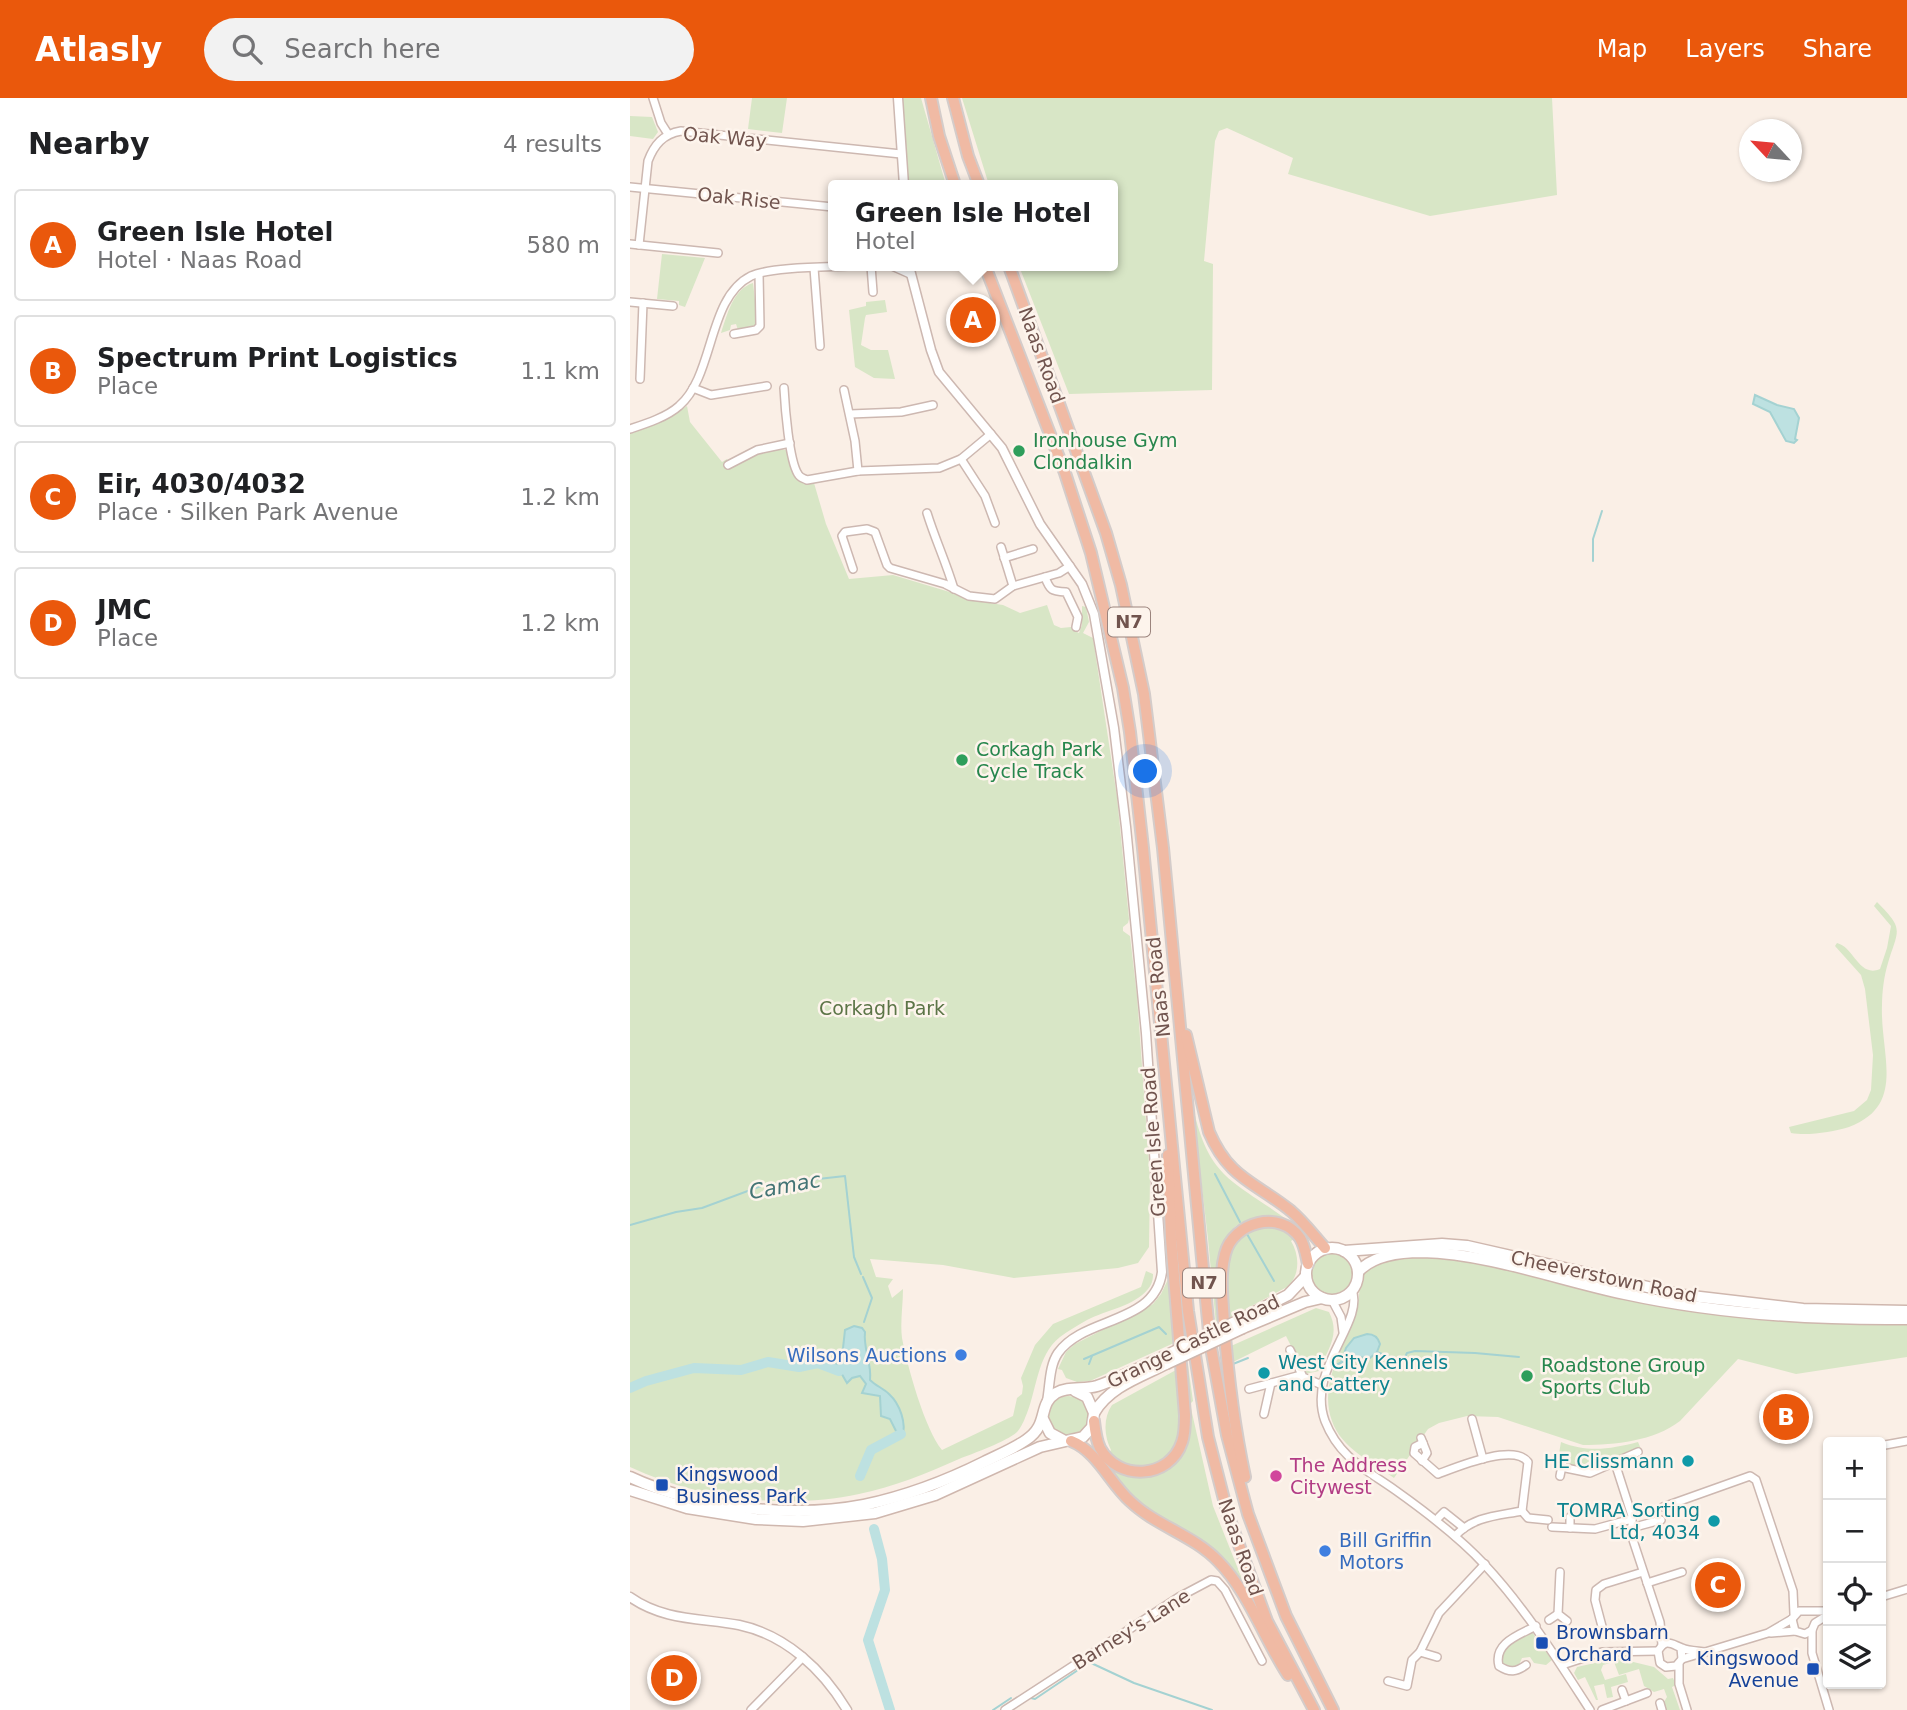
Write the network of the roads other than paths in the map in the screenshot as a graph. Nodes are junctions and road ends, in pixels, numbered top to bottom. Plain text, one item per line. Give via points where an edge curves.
1 (653, 98) edge
2 (898, 98) edge
3 (931, 98) edge
4 (953, 98) edge
5 (668, 134) junction
6 (901, 155) junction
7 (904, 180) edge
8 (953, 180) edge
9 (977, 180) edge
10 (630, 187) edge
11 (644, 188) junction
12 (828, 207) edge
13 (630, 244) edge
14 (639, 245) junction
15 (718, 253) dead end
16 (828, 267) edge
17 (814, 268) junction
18 (871, 271) edge
19 (910, 271) edge
20 (987, 271) edge
21 (1011, 271) edge
22 (758, 274) junction
23 (873, 292) dead end
24 (630, 302) edge
25 (643, 303) junction
26 (673, 306) dead end
27 (734, 334) dead end
28 (820, 346) dead end
29 (640, 379) dead end
30 (767, 386) dead end
31 (784, 388) dead end
32 (692, 390) junction
33 (844, 390) dead end
34 (933, 405) dead end
35 (850, 414) junction
36 (630, 429) edge
37 (991, 434) junction
38 (790, 443) junction
39 (961, 459) junction
40 (728, 465) dead end
41 (858, 471) junction
42 (928, 513) dead end
43 (995, 523) dead end
44 (1001, 547) dead end
45 (1033, 549) dead end
46 (1004, 558) junction
47 (1070, 566) junction
48 (853, 569) dead end
49 (1045, 577) junction
50 (1013, 586) junction
51 (954, 589) junction
52 (1076, 627) dead end
53 (1177, 995) junction
54 (1163, 1038) junction
55 (1325, 1248) junction
56 (1344, 1251) junction
57 (1308, 1264) junction
58 (1358, 1272) junction
59 (1306, 1276) junction
60 (1352, 1290) junction
61 (1327, 1299) junction
62 (1907, 1311) edge
63 (1907, 1319) edge
64 (1242, 1324) junction
65 (1343, 1332) junction
66 (1290, 1350) dead end
67 (1165, 1360) junction
68 (1052, 1375) junction
69 (1301, 1375) junction
70 (1270, 1383) junction
71 (1322, 1385) junction
72 (1249, 1389) dead end
73 (1070, 1390) junction
74 (1046, 1404) junction
75 (1264, 1414) dead end
76 (1094, 1417) junction
77 (1043, 1419) junction
78 (1472, 1419) dead end
79 (1422, 1440) dead end
80 (1067, 1441) junction
81 (1907, 1441) edge
82 (1886, 1444) edge
83 (1638, 1452) dead end
84 (1483, 1459) junction
85 (1615, 1463) junction
86 (1560, 1476) dead end
87 (630, 1477) edge
88 (630, 1490) edge
89 (1663, 1507) dead end
90 (1522, 1511) junction
91 (1439, 1517) dead end
92 (1570, 1517) dead end
93 (1632, 1519) junction
94 (1661, 1520) dead end
95 (1464, 1528) junction
96 (1570, 1528) junction
97 (1631, 1528) junction
98 (1455, 1536) junction
99 (1485, 1564) junction
100 (1267, 1566) junction
101 (1560, 1572) dead end
102 (1643, 1572) junction
103 (1682, 1572) dead end
104 (1647, 1583) junction
105 (1907, 1589) edge
106 (1793, 1591) junction
107 (1886, 1595) edge
108 (630, 1597) edge
109 (1807, 1611) junction
110 (1823, 1613) edge
111 (1558, 1614) junction
112 (1793, 1617) junction
113 (1823, 1618) edge
114 (1567, 1621) dead end
115 (1660, 1622) junction
116 (1541, 1624) junction
117 (1814, 1627) junction
118 (1798, 1632) junction
119 (1595, 1633) dead end
120 (1769, 1633) junction
121 (1671, 1642) junction
122 (1660, 1648) junction
123 (1681, 1648) junction
124 (1420, 1652) junction
125 (1708, 1652) junction
126 (1632, 1653) junction
127 (1812, 1653) junction
128 (803, 1657) junction
129 (1437, 1657) dead end
130 (1658, 1660) junction
131 (1262, 1661) dead end
132 (1680, 1661) junction
133 (1526, 1665) dead end
134 (1562, 1665) junction
135 (1670, 1668) junction
136 (1388, 1681) dead end
137 (1679, 1684) junction
138 (1622, 1690) dead end
139 (1647, 1693) dead end
140 (1626, 1702) junction
141 (1019, 1706) edge
142 (751, 1710) edge
143 (847, 1710) edge
144 (1005, 1710) edge
145 (1312, 1710) edge
146 (1333, 1710) edge
147 (1590, 1710) edge
148 (1602, 1710) edge
149 (1687, 1710) edge
150 (1829, 1710) edge

1 - 5 street
2 - 6 street
3 - 8 highway
4 - 9 highway
5 - 6 street, Oak Way via 681,131
5 - 11 street, Oak Way via 652,150
6 - 7 street
10 - 11 street, Oak Rise
11 - 12 street, Oak Rise
11 - 14 street, Oak Way
13 - 14 street
14 - 15 street
16 - 17 street
17 - 22 street
17 - 28 street
18 - 23 street
19 - 37 street, Green Isle Road via 939,372
20 - 54 highway, Naas Road / N7 via 1065,473 1110,626 1130,732
21 - 53 highway, Naas Road / N7 via 1084,467 1121,585 1144,694
22 - 27 street via 760,326
22 - 32 street via 731,293
24 - 25 street
25 - 26 street
25 - 29 street
30 - 32 street via 711,395
31 - 38 street
32 - 36 street via 674,410
33 - 35 street
34 - 35 street via 901,412
35 - 41 street
37 - 39 street
37 - 47 street, Green Isle Road via 1010,461 1040,524
38 - 40 street via 757,450
38 - 41 street via 802,478
39 - 41 street via 939,468
39 - 43 street via 985,496
42 - 51 street
44 - 46 street
45 - 46 street
46 - 50 street
47 - 49 street
47 - 68 street, Green Isle Road via 1094,614 1119,770 1146,1033 1162,1272 1150,1300 1065,1345 1055,1358
48 - 51 street via 842,536 867,529 875,532 890,568
49 - 50 street
49 - 52 street via 1049,589 1066,592 1078,617
50 - 51 street via 995,599
53 - 55 highway, N7 via 1215,1147 1237,1174 1291,1211
53 - 100 highway, Naas Road / N7 via 1210,1342 1227,1435
54 - 76 highway, N7 via 1171,1237 1185,1415 1182,1443 1176,1455 1157,1469 1133,1472 1117,1466 1103,1452
54 - 145 highway, Naas Road / N7 via 1188,1311 1208,1437 1227,1515 1267,1621
55 - 56 main road
55 - 57 main road
56 - 58 main road
56 - 62 main road, Cheeverstown Road via 1467,1246 1683,1296 1803,1309
57 - 59 main road
57 - 100 highway, N7 via 1305,1246 1295,1232 1266,1221 1236,1235 1225,1252 1223,1266 1233,1415
58 - 60 main road
58 - 63 main road, Cheeverstown Road via 1381,1257 1441,1253 1678,1304 1819,1317
59 - 61 main road via 1311,1289
59 - 64 main road, Grange Castle Road via 1288,1295
60 - 61 main road via 1343,1297
60 - 65 street via 1350,1318
61 - 64 main road, Grange Castle Road via 1304,1302
61 - 65 street via 1343,1323
64 - 67 main road, Grange Castle Road, bridge
65 - 71 street
66 - 69 street
67 - 73 main road, Grange Castle Road via 1087,1389
67 - 76 main road, Grange Castle Road via 1112,1391
68 - 73 street
68 - 74 street, Green Isle Road
69 - 70 street
69 - 71 street
70 - 72 street
70 - 75 street
71 - 98 street via 1324,1418 1336,1445
73 - 74 main road, Grange Castle Road via 1055,1394
73 - 76 main road, Grange Castle Road via 1087,1397
74 - 77 main road
76 - 80 main road, Grange Castle Road via 1088,1432
77 - 80 main road via 1050,1433
77 - 87 main road via 1040,1428 1024,1441 968,1470 861,1505 810,1510 713,1503
78 - 84 street
79 - 84 street via 1427,1453 1422,1461 1438,1474
80 - 88 main road, Grange Castle Road via 1026,1453 945,1492 875,1513 803,1521 756,1519 687,1508
80 - 145 highway, N7 via 1088,1451 1133,1504 1218,1561
81 - 82 street
83 - 85 street
84 - 90 street via 1520,1456 1527,1460
85 - 86 street via 1590,1473 1562,1464
85 - 93 street
89 - 106 street via 1750,1476 1756,1479
90 - 95 street via 1488,1516
90 - 96 street via 1528,1518
91 - 95 street via 1444,1512
92 - 96 street
93 - 96 street via 1595,1529
93 - 97 street
94 - 97 street
95 - 98 street
97 - 102 street
98 - 99 street
99 - 116 street
99 - 124 street via 1439,1613
100 - 146 highway, Naas Road / N7 via 1286,1616
101 - 111 street
102 - 104 street
102 - 119 street via 1596,1590 1603,1630
103 - 104 street
104 - 115 street
105 - 107 street
106 - 109 street
106 - 112 street
108 - 128 street via 665,1615 752,1629
109 - 110 street
109 - 112 street
109 - 117 street via 1814,1617
111 - 114 street
111 - 116 street
112 - 118 street
112 - 120 street
113 - 117 street
115 - 121 street
115 - 122 street
116 - 133 street via 1505,1643 1499,1653 1499,1666 1507,1671
116 - 134 street
117 - 118 street
117 - 127 street
118 - 120 street
118 - 127 street
120 - 125 street
121 - 122 street
121 - 123 street
122 - 126 street
122 - 130 street
123 - 125 street
123 - 132 street
124 - 129 street
124 - 136 street via 1412,1660 1407,1686
125 - 132 street
126 - 130 street
126 - 134 street via 1602,1652
127 - 150 street
128 - 142 street
128 - 143 street
130 - 135 street
131 - 141 street, Barney's Lane via 1225,1590 1211,1580
132 - 135 street
132 - 137 street
134 - 147 street
135 - 137 street
137 - 149 street
138 - 140 street
139 - 140 street
140 - 148 street
141 - 144 street, Barney's Lane

